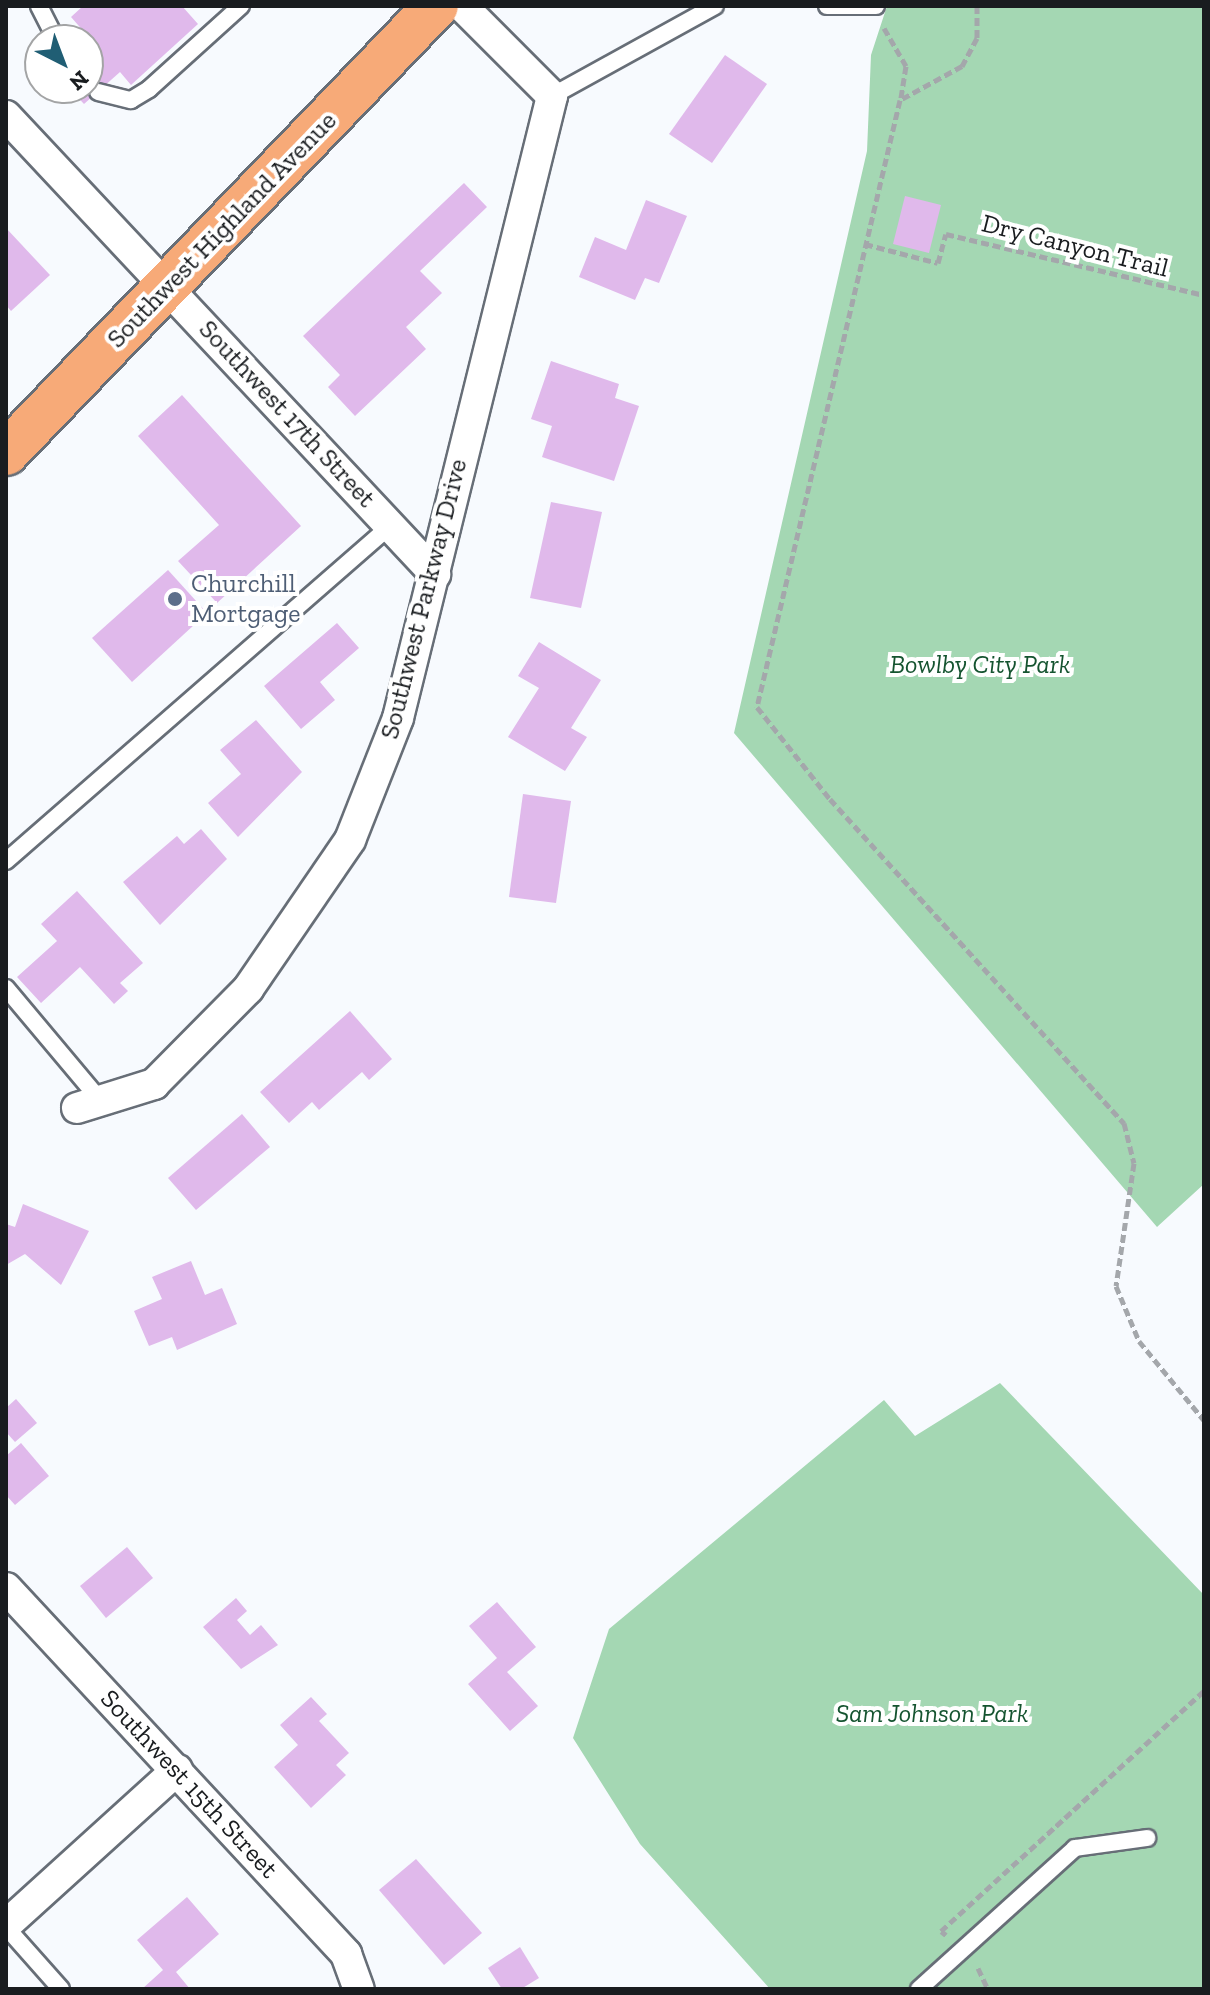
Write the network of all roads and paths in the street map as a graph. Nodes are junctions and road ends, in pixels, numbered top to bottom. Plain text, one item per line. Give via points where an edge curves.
1 (39, 6) edge
2 (241, 6) edge
3 (436, 6) edge
4 (462, 6) edge
5 (715, 6) edge
6 (827, 6) edge
7 (977, 6) edge
8 (873, 8) edge
9 (48, 24) edge
10 (104, 93) edge
11 (552, 96) junction
12 (900, 100) junction
13 (6, 116) edge
14 (865, 244) junction
15 (170, 286) junction
16 (1204, 295) edge
17 (6, 453) edge
18 (390, 526) junction
19 (435, 574) junction
20 (6, 861) edge
21 (6, 988) edge
22 (89, 1104) joint
23 (1204, 1420) edge
24 (6, 1588) edge
25 (177, 1770) junction
26 (1147, 1838) dead end
27 (6, 1926) edge
28 (61, 1989) edge
29 (359, 1989) edge
30 (919, 1989) edge

1 - 9 lane
2 - 10 lane via 140,95 131,100
3 - 15 highway, Southwest Highland Avenue
4 - 11 street
5 - 11 lane
6 - 8 lane
7 - 12 path via 977,38 962,66
8 - 12 path via 906,66
11 - 19 street, Southwest Parkway Drive
12 - 14 path
13 - 15 street, Southwest 17th Street
14 - 16 path, Dry Canyon Trail via 938,263 946,234
14 - 23 path via 757,707 830,799 1124,1123 1134,1163 1116,1286 1139,1341
15 - 17 highway, Southwest Highland Avenue
15 - 18 street, Southwest 17th Street
18 - 19 street, Southwest 17th Street
18 - 20 lane
19 - 22 street, Southwest Parkway Drive via 398,718 350,840 309,909 209,1036 154,1084
21 - 22 lane
24 - 25 street, Southwest 15th Street
25 - 27 street
25 - 29 street, Southwest 15th Street via 346,1954
26 - 30 lane via 1075,1848
27 - 28 lane

